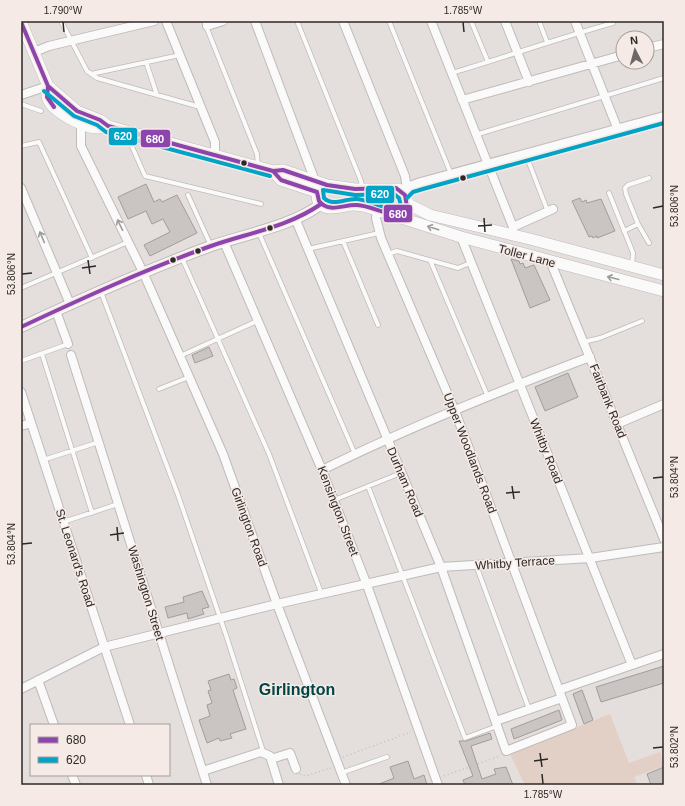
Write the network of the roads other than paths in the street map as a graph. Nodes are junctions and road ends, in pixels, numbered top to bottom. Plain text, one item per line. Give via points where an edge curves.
1 (61, 21) edge
2 (154, 21) edge
3 (166, 21) edge
4 (223, 21) edge
5 (255, 21) edge
6 (297, 21) edge
7 (343, 21) edge
8 (389, 21) edge
9 (431, 21) edge
10 (471, 21) edge
11 (505, 21) edge
12 (539, 21) edge
13 (575, 21) edge
14 (613, 21) edge
15 (21, 22) edge
16 (208, 23) edge
17 (580, 32) junction
18 (72, 40) junction
19 (547, 42) junction
20 (34, 52) junction
21 (518, 53) junction
22 (180, 55) junction
23 (615, 57) edge
24 (146, 62) junction
25 (488, 62) junction
26 (592, 64) junction
27 (452, 73) junction
28 (91, 74) junction
29 (664, 78) edge
30 (529, 82) junction
31 (48, 86) junction
32 (21, 95) edge
33 (157, 95) junction
34 (604, 97) junction
35 (462, 100) junction
36 (21, 104) edge
37 (201, 107) junction
38 (41, 111) dead end
39 (92, 117) junction
40 (664, 118) edge
41 (81, 123) junction
42 (108, 126) junction
43 (618, 130) junction
44 (130, 132) junction
45 (475, 135) junction
46 (21, 146) edge
47 (215, 155) junction
48 (526, 155) junction
49 (488, 166) junction
50 (258, 167) junction
51 (273, 171) junction
52 (451, 175) junction
53 (649, 178) dead end
54 (315, 181) junction
55 (327, 185) junction
56 (21, 188) edge
57 (362, 190) junction
58 (405, 191) junction
59 (317, 192) junction
60 (609, 193) dead end
61 (188, 195) dead end
62 (261, 204) dead end
63 (321, 204) junction
64 (408, 204) junction
65 (377, 211) junction
66 (551, 211) joint
67 (392, 215) junction
68 (295, 218) junction
69 (464, 224) junction
70 (638, 224) junction
71 (258, 231) junction
72 (513, 231) junction
73 (624, 231) junction
74 (379, 233) junction
75 (460, 237) junction
76 (343, 241) junction
77 (128, 242) junction
78 (224, 242) junction
79 (649, 243) dead end
80 (553, 245) junction
81 (211, 246) junction
82 (308, 249) junction
83 (387, 254) junction
84 (182, 257) junction
85 (92, 258) junction
86 (430, 260) junction
87 (470, 263) junction
88 (552, 263) junction
89 (632, 267) junction
90 (143, 272) junction
91 (57, 273) junction
92 (664, 275) edge
93 (629, 282) junction
94 (21, 288) edge
95 (100, 291) junction
96 (664, 291) edge
97 (70, 304) junction
98 (56, 310) junction
99 (257, 321) junction
100 (642, 321) dead end
101 (378, 324) dead end
102 (21, 327) edge
103 (218, 338) junction
104 (584, 342) junction
105 (68, 344) joint
106 (42, 354) junction
107 (71, 355) dead end
108 (180, 356) junction
109 (590, 357) junction
110 (21, 361) edge
111 (189, 377) junction
112 (519, 384) junction
113 (159, 390) dead end
114 (21, 392) edge
115 (488, 397) junction
116 (664, 404) edge
117 (455, 410) junction
118 (31, 423) junction
119 (617, 424) junction
120 (21, 426) edge
121 (387, 438) junction
122 (99, 442) junction
123 (73, 450) junction
124 (355, 454) junction
125 (43, 460) junction
126 (322, 470) junction
127 (401, 473) junction
128 (368, 486) junction
129 (334, 500) junction
130 (119, 504) junction
131 (92, 513) junction
132 (63, 522) junction
133 (664, 539) edge
134 (664, 547) edge
135 (590, 558) junction
136 (512, 563) junction
137 (476, 565) junction
138 (441, 567) junction
139 (403, 576) junction
140 (367, 585) junction
141 (322, 595) junction
142 (277, 604) junction
143 (220, 619) junction
144 (159, 634) junction
145 (104, 647) junction
146 (664, 654) edge
147 (632, 665) junction
148 (38, 680) junction
149 (21, 689) edge
150 (560, 694) junction
151 (529, 709) junction
152 (54, 724) edge
153 (130, 724) edge
154 (497, 724) junction
155 (506, 751) joint
156 (268, 756) junction
157 (387, 756) dead end
158 (338, 766) junction
159 (296, 769) road end
160 (203, 771) junction
161 (437, 782) edge
162 (207, 785) edge
163 (279, 785) edge
164 (346, 785) edge

1 - 18 lane
2 - 18 street
3 - 22 street
4 - 16 street
5 - 54 street
6 - 57 lane via 361,181
7 - 58 street via 405,176
8 - 52 lane
9 - 27 street
10 - 25 lane
11 - 21 street
12 - 19 lane
13 - 17 street
14 - 17 lane
15 - 20 main road
16 - 50 lane via 257,154
17 - 19 lane
17 - 26 street
18 - 20 street
18 - 28 lane
19 - 21 lane
20 - 31 main road
21 - 25 lane
21 - 30 street
22 - 24 lane
22 - 37 street
23 - 26 street
24 - 28 lane
24 - 33 lane
25 - 27 lane
26 - 30 street
26 - 34 street
27 - 35 street
28 - 33 lane
29 - 34 lane
30 - 35 street
31 - 32 street
31 - 39 main road via 69,105
31 - 41 main road via 47,97 54,108
33 - 37 lane
34 - 43 street
34 - 45 lane
35 - 45 street
36 - 38 lane
37 - 47 street via 215,142
39 - 41 main road
39 - 42 main road
40 - 43 street
41 - 42 main road via 98,128
77 -> 41 street, Girlington Road via 81,146
42 - 44 main road
43 - 48 street
44 - 47 main road
44 - 62 lane via 130,142 145,176
45 - 49 street
46 - 85 lane via 39,142
47 - 50 main road
48 - 49 street
48 - 66 lane
49 - 52 street
49 - 72 street
50 - 51 main road
51 - 54 main road via 283,170
51 - 59 main road via 281,180
52 - 58 street via 415,185
53 - 70 lane via 626,188
54 - 55 main road
55 - 57 main road
55 - 59 main road
91 -> 56 street
57 - 58 main road via 393,188
58 - 64 main road
59 - 63 main road
60 - 73 lane
61 - 81 lane
63 - 65 main road, Toller Lane via 333,208 358,205
63 - 68 street
64 - 67 main road via 403,213
64 - 69 main road, Toller Lane via 424,214
65 - 67 main road, Toller Lane
65 - 74 street, Upper Woodlands Road
66 - 72 street
75 -> 67 main road, Toller Lane
68 - 71 street
68 - 82 street, Durham Road
69 - 72 main road, Toller Lane
69 - 75 main road
70 - 73 lane
70 - 79 lane
71 - 78 street
71 - 124 lane
72 - 80 main road, Toller Lane
73 - 89 lane via 633,253
74 - 76 lane
74 - 83 street, Upper Woodlands Road
75 - 87 street, Whitby Road
75 - 88 main road, Toller Lane
76 - 82 lane
76 - 101 lane
77 - 85 lane
77 - 90 street, Girlington Road
78 - 81 street
78 - 99 street, Kensington Street
80 - 88 main road
80 - 89 main road, Toller Lane
81 - 84 street
82 - 121 street, Durham Road
83 - 86 lane via 397,251
83 - 117 street, Upper Woodlands Road
84 - 90 street
84 - 103 lane
85 - 91 lane
86 - 87 lane via 458,268
86 - 115 lane
87 - 112 street, Whitby Road
93 -> 88 main road, Toller Lane
88 - 104 street, Fairbank Road
89 - 92 main road, Toller Lane
89 - 93 main road
90 - 95 street
90 - 108 street, Girlington Road
91 - 94 lane
91 - 97 street
93 - 96 main road, Toller Lane
95 - 97 street
95 - 143 lane via 175,488
97 - 98 street
98 - 102 street
98 - 105 street
99 - 103 lane
99 - 126 street, Kensington Street
100 - 104 lane
103 - 108 lane
103 - 141 lane via 269,454
104 - 109 street, Fairbank Road
105 - 106 lane
106 - 110 lane
106 - 123 lane
107 - 122 street, Washington Street
108 - 111 street, Girlington Road
109 - 112 street
109 - 119 street, Fairbank Road
111 - 113 lane
111 - 142 street, Girlington Road via 223,454
112 - 115 street
112 - 135 street, Whitby Road
114 - 118 street, St. Leonard's Road
115 - 117 street
116 - 119 street
117 - 121 street
117 - 136 street, Upper Woodlands Road
118 - 120 street
118 - 125 street, St. Leonard's Road
119 - 133 street, Fairbank Road
121 - 124 street
121 - 127 street, Durham Road
122 - 123 lane
122 - 130 street, Washington Street
123 - 125 lane
123 - 131 lane
124 - 126 street
125 - 132 street, St. Leonard's Road
126 - 129 street, Kensington Street
127 - 128 lane
127 - 138 street, Durham Road
128 - 129 lane
128 - 139 lane
129 - 140 street, Kensington Street
130 - 131 lane
130 - 144 street, Washington Street
131 - 132 lane
132 - 145 street, St. Leonard's Road
134 - 135 street, Whitby Terrace
135 - 136 street, Whitby Terrace
135 - 147 street, Whitby Road
136 - 137 street, Whitby Terrace
136 - 150 street, Upper Woodlands Road
137 - 138 street, Whitby Terrace
137 - 151 lane
138 - 139 street, Whitby Terrace
138 - 154 street, Durham Road
139 - 140 street, Whitby Terrace
139 - 154 lane via 466,738
140 - 141 street, Whitby Terrace
140 - 161 street, Kensington Street
141 - 142 street, Whitby Terrace
142 - 143 street, Whitby Terrace
142 - 158 street, Girlington Road
143 - 144 street, Whitby Terrace
143 - 156 lane
144 - 145 street, Whitby Terrace
144 - 160 street, Washington Street
145 - 148 street, Whitby Terrace
145 - 153 street, St. Leonard's Road
146 - 147 street
147 - 150 street
148 - 149 street, Whitby Terrace
148 - 152 street
150 - 151 street
150 - 155 street, Upper Woodlands Road via 572,725
151 - 154 street
154 - 155 street, Durham Road
156 - 159 street via 290,753
156 - 160 street via 261,752
156 - 163 street
157 - 158 lane
158 - 164 street, Girlington Road
160 - 162 street, Washington Street

